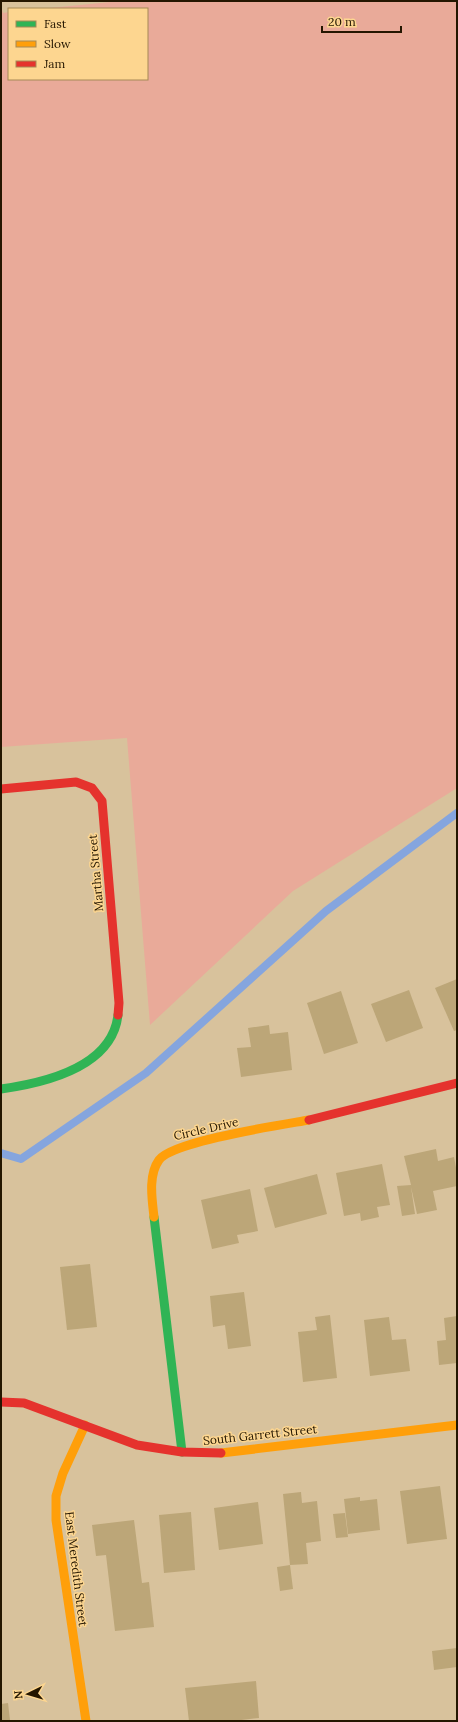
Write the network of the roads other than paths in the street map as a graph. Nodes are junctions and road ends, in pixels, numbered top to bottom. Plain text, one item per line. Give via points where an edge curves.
1 (1, 789) edge
2 (457, 1083) edge
3 (1, 1089) edge
4 (1, 1402) edge
5 (457, 1424) edge
6 (85, 1425) junction
7 (182, 1452) junction
8 (86, 1721) edge

1 - 3 street, Martha Street via 76,782 98,792 102,801 120,1003 119,1018 112,1036 103,1047 74,1068 31,1085
2 - 7 street, Circle Drive via 328,1116 177,1147 160,1158 154,1166 152,1196
4 - 6 street, South Garrett Street via 24,1403
5 - 7 street, South Garrett Street via 216,1454
6 - 7 street, South Garrett Street via 137,1445
6 - 8 street, East Meredith Street via 56,1496 56,1520

